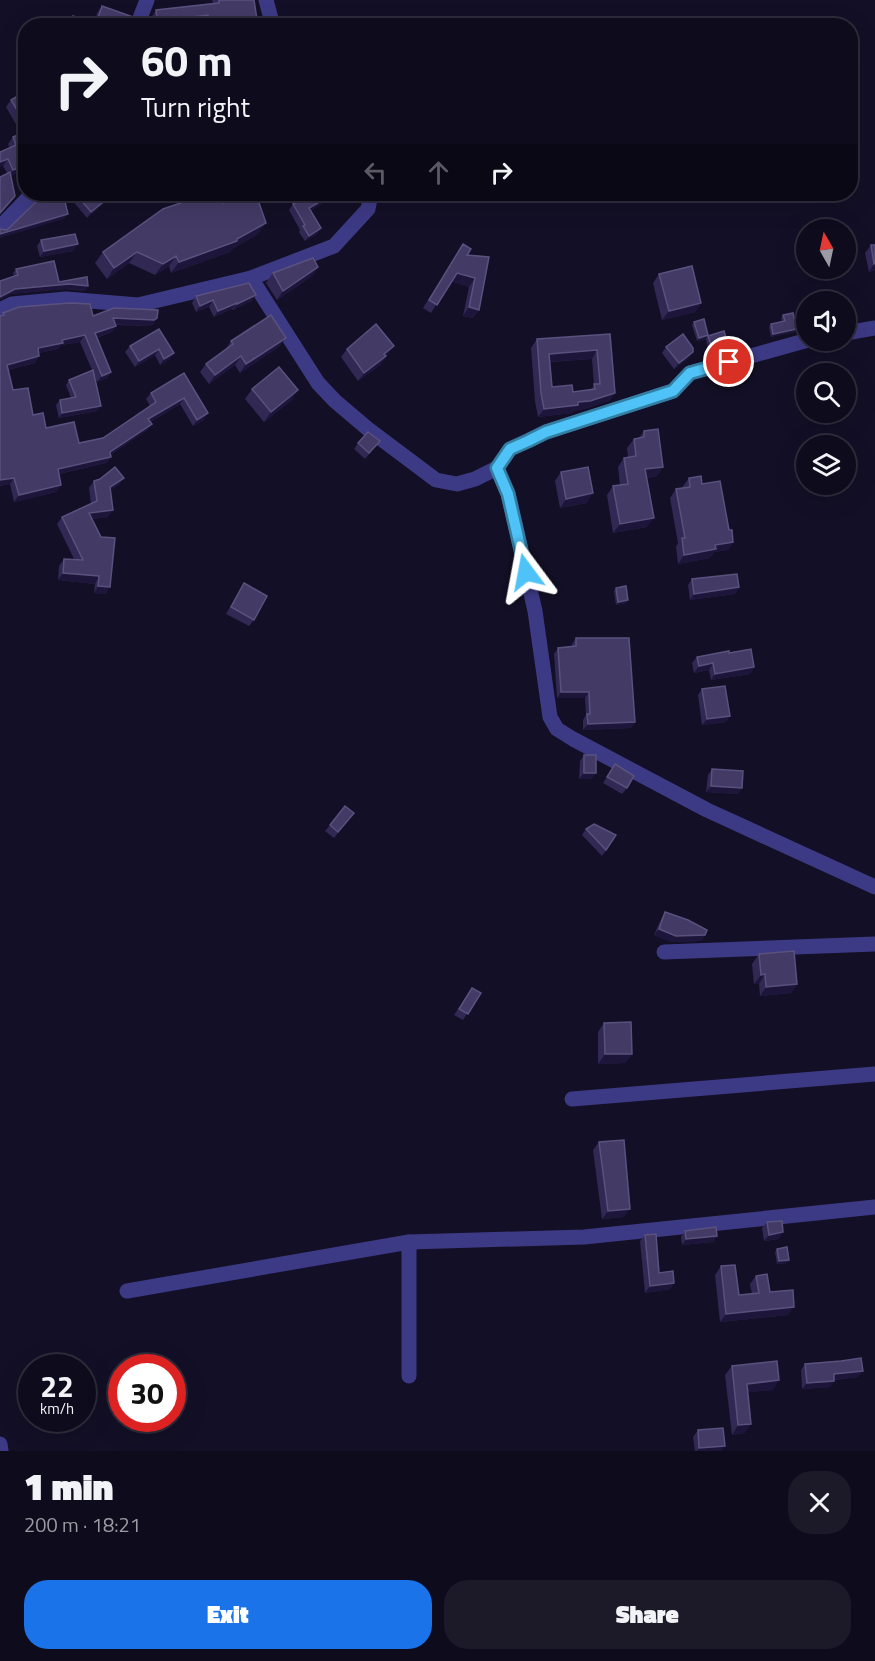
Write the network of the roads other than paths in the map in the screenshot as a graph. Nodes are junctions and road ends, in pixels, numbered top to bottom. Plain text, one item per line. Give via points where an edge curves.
1 (147, 0) edge
2 (266, 0) edge
3 (139, 18) edge
4 (271, 18) edge
5 (25, 201) edge
6 (370, 201) edge
7 (0, 227) edge
8 (251, 278) junction
9 (0, 310) edge
10 (875, 328) edge
11 (856, 331) edge
12 (796, 343) edge
13 (497, 468) junction
14 (875, 887) edge
15 (875, 944) edge
16 (664, 952) dead end
17 (875, 1074) edge
18 (572, 1100) dead end
19 (875, 1207) edge
20 (409, 1242) junction
21 (127, 1291) dead end
22 (409, 1376) dead end
23 (0, 1444) edge
24 (1, 1451) edge

1 - 3 street
2 - 4 street
5 - 7 street
6 - 8 street via 368,209 334,246
8 - 9 street via 138,305 66,300 12,304
8 - 13 street via 318,382 368,429 436,480 457,484
10 - 11 street
12 - 13 street via 690,373 673,391 546,432 510,449
13 - 14 street via 510,504 535,611 550,717 557,729 707,810
15 - 16 street
17 - 18 street
19 - 20 street via 584,1237
20 - 21 street
20 - 22 street
23 - 24 street

